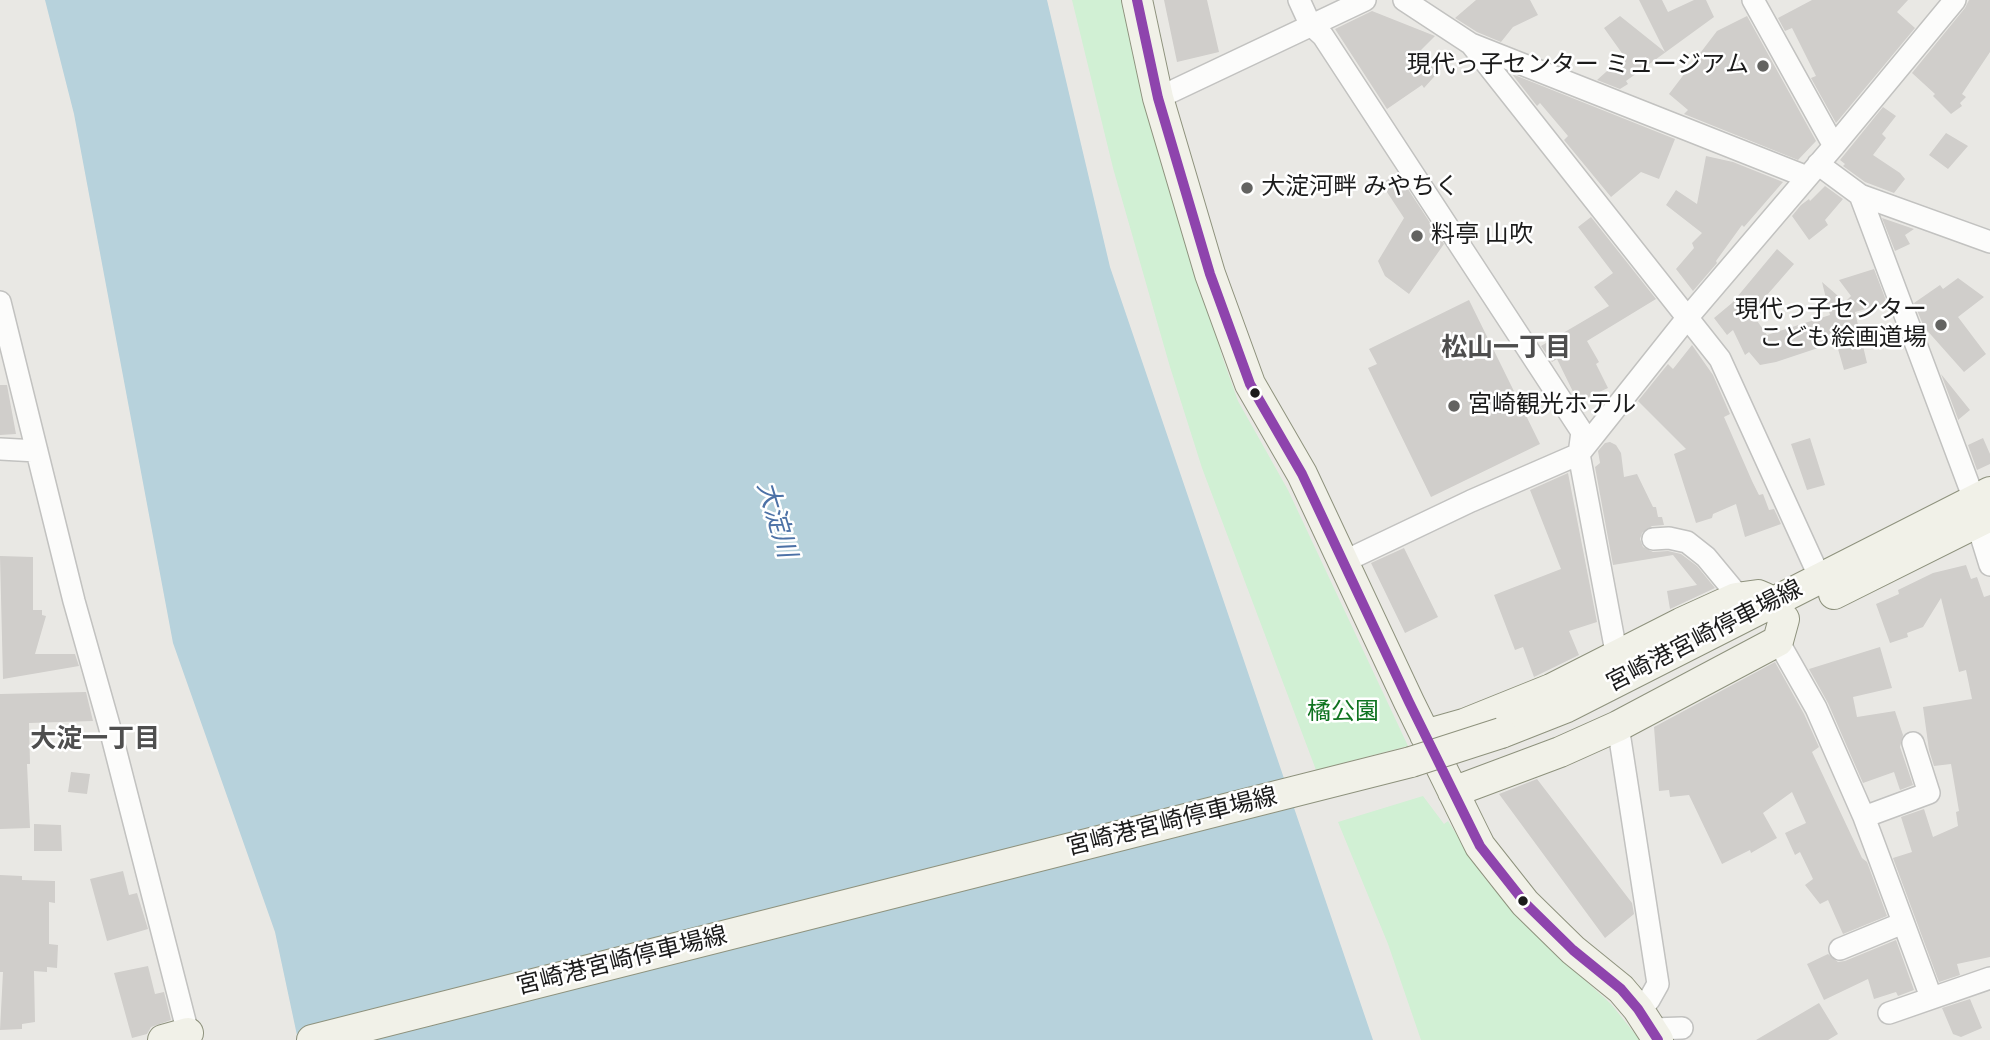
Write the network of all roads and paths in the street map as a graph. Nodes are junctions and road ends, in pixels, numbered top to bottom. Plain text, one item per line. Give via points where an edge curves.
1 (1137, 0) edge
2 (1299, 0) edge
3 (1365, 0) edge
4 (1404, 0) edge
5 (1753, 0) edge
6 (1955, 0) edge
7 (1311, 24) junction
8 (1471, 44) junction
9 (1158, 98) junction
10 (1834, 146) junction
11 (1813, 171) junction
12 (1860, 195) junction
13 (1990, 242) edge
14 (0, 302) edge
15 (1688, 317) junction
16 (0, 449) edge
17 (37, 450) junction
18 (1579, 454) junction
19 (1983, 507) edge
20 (1653, 539) dead end
21 (1343, 562) junction
22 (1990, 565) edge
23 (1820, 578) junction
24 (1740, 598) junction
25 (1778, 621) junction
26 (1617, 657) junction
27 (1569, 715) junction
28 (1618, 726) junction
29 (1425, 735) junction
30 (1913, 743) dead end
31 (1453, 792) junction
32 (1864, 817) junction
33 (1903, 923) junction
34 (1840, 949) dead end
35 (1990, 978) edge
36 (1931, 997) junction
37 (1889, 1013) dead end
38 (1658, 1027) edge
39 (175, 1037) edge
40 (312, 1040) edge
41 (389, 1040) edge

1 - 9 main road
2 - 7 street
3 - 7 street
4 - 8 street
5 - 10 street
6 - 10 street
7 - 9 street
7 - 18 street via 1581,432
8 - 11 street
8 - 15 street
9 - 21 main road via 1210,274 1250,384 1302,474
10 - 11 street
11 - 12 street
11 - 15 street
12 - 13 street
12 - 19 street
14 - 17 street
15 - 18 street
15 - 23 street via 1720,359
16 - 17 street
17 - 39 street
18 - 21 street
18 - 26 street
19 - 22 street
19 - 23 main road, 宮崎港宮崎停車場線
19 - 25 main road, 宮崎港宮崎停車場線
20 - 24 street via 1687,542
21 - 29 main road
23 - 25 main road, 宮崎港宮崎停車場線
24 - 25 main road via 1758,595
24 - 26 main road
25 - 27 main road, 宮崎港宮崎停車場線
25 - 28 main road
25 - 32 street
26 - 29 main road via 1551,689
27 - 40 main road, 宮崎港宮崎停車場線, bridge via 1411,762
27 - 41 main road, 宮崎港宮崎停車場線 via 1508,751 1420,779
28 - 31 main road
28 - 38 street via 1658,984 1649,1000
29 - 31 main road
30 - 32 street via 1929,793
31 - 38 main road via 1480,846 1525,903
32 - 33 street
33 - 34 street
33 - 36 street
35 - 36 street
36 - 37 street

